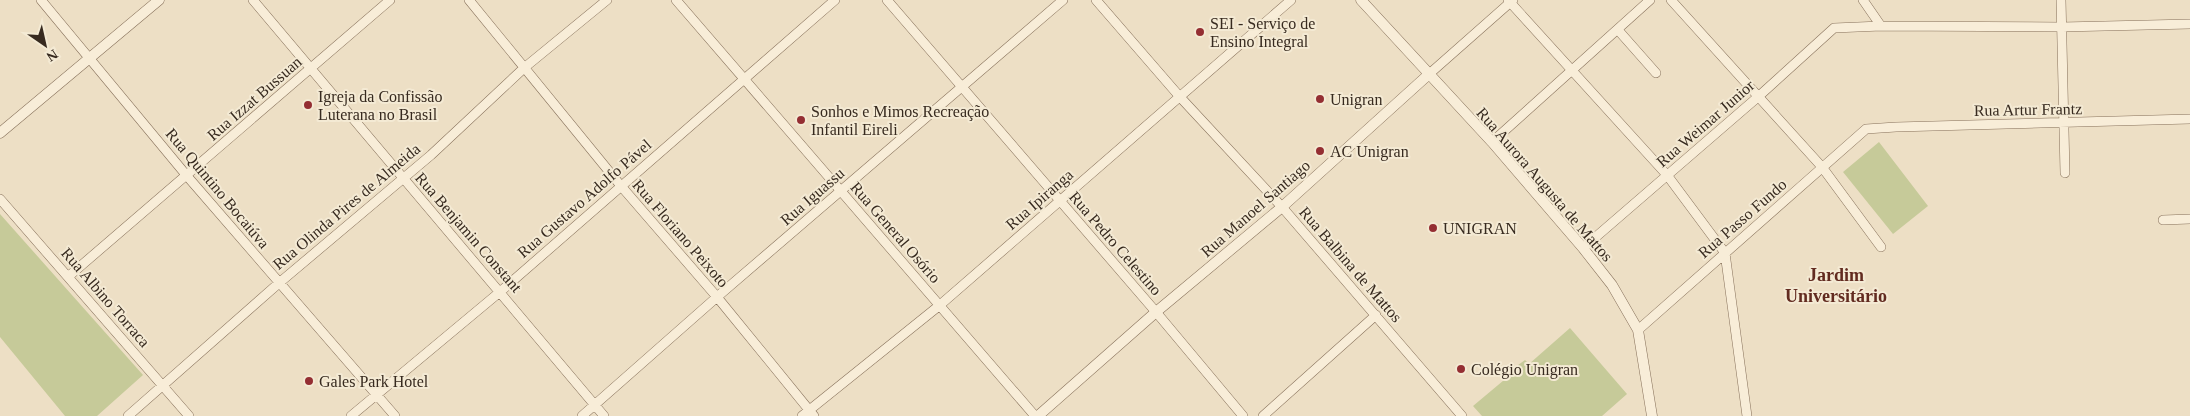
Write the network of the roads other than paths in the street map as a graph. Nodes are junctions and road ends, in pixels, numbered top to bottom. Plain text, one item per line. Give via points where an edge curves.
1 (41, 0) edge
2 (159, 0) edge
3 (253, 0) edge
4 (390, 0) edge
5 (469, 0) edge
6 (607, 0) edge
7 (676, 0) edge
8 (835, 0) edge
9 (887, 0) edge
10 (1063, 0) edge
11 (1096, 0) edge
12 (1291, 0) edge
13 (1361, 0) edge
14 (1650, 0) edge
15 (1671, 0) edge
16 (1863, 0) edge
17 (2061, 0) edge
18 (1511, 1) edge
19 (2190, 24) edge
20 (1881, 26) junction
21 (2062, 27) junction
22 (1618, 30) junction
23 (91, 58) junction
24 (524, 68) junction
25 (311, 69) junction
26 (1572, 70) junction
27 (1656, 73) dead end
28 (1428, 75) junction
29 (743, 78) junction
30 (961, 88) junction
31 (1759, 96) junction
32 (1180, 97) junction
33 (2190, 119) edge
34 (2065, 124) junction
35 (1866, 129) joint
36 (0, 133) edge
37 (1492, 142) junction
38 (1822, 167) junction
39 (2065, 174) dead end
40 (1666, 175) junction
41 (187, 176) junction
42 (403, 178) junction
43 (621, 186) junction
44 (841, 191) junction
45 (0, 199) edge
46 (1059, 201) junction
47 (1282, 207) junction
48 (2190, 219) edge
49 (2163, 220) dead end
50 (1881, 247) dead end
51 (1583, 248) junction
52 (1724, 253) junction
53 (69, 276) junction
54 (279, 283) junction
55 (501, 291) junction
56 (717, 297) junction
57 (940, 305) junction
58 (1156, 312) junction
59 (1376, 315) junction
60 (1638, 330) junction
61 (163, 385) junction
62 (376, 394) junction
63 (594, 405) junction
64 (808, 414) edge
65 (128, 416) edge
66 (189, 416) edge
67 (351, 416) edge
68 (395, 416) edge
69 (582, 416) edge
70 (604, 416) edge
71 (1037, 416) edge
72 (1243, 416) edge
73 (1263, 416) edge
74 (1462, 416) edge
75 (1652, 416) edge
76 (1747, 416) edge

1 - 23 street, Rua Quintino Bocaiúva
2 - 23 street
3 - 25 street, Rua Benjamin Constant
4 - 25 street, Rua Izzat Bussuan
5 - 24 street, Rua Floriano Peixoto
6 - 24 street, Rua Olinda Pires de Almeida
7 - 29 street, Rua General Osório
8 - 29 street, Rua Gustavo Adolfo Pável
9 - 30 street, Rua Pedro Celestino
10 - 30 street, Rua Iguassu
11 - 32 street, Rua Balbina de Mattos
12 - 32 street, Rua Ipiranga
13 - 28 street, Rua Aurora Augusta de Mattos
14 - 22 street
15 - 31 street
16 - 20 street
17 - 21 street
18 - 26 street
18 - 28 street, Rua Manoel Santiago
19 - 21 street, Rua Weimar Junior
20 - 21 street, Rua Weimar Junior
20 - 31 street, Rua Weimar Junior via 1834,28
21 - 34 street
22 - 26 street
22 - 27 street
23 - 36 street
23 - 41 street, Rua Quintino Bocaiúva
24 - 42 street, Rua Olinda Pires de Almeida
24 - 43 street, Rua Floriano Peixoto
25 - 41 street, Rua Izzat Bussuan
25 - 42 street, Rua Benjamin Constant
26 - 37 street
26 - 40 street
28 - 37 street, Rua Aurora Augusta de Mattos
28 - 47 street, Rua Manoel Santiago
29 - 43 street, Rua Gustavo Adolfo Pável
29 - 44 street, Rua General Osório
30 - 44 street, Rua Iguassu
30 - 46 street, Rua Pedro Celestino
31 - 38 street
31 - 40 street, Rua Weimar Junior
32 - 46 street, Rua Ipiranga
32 - 47 street, Rua Balbina de Mattos
33 - 34 street, Rua Artur Frantz
34 - 35 street, Rua Artur Frantz
34 - 39 street
35 - 38 street, Rua Passo Fundo
37 - 51 street, Rua Aurora Augusta de Mattos
38 - 50 street
38 - 52 street, Rua Passo Fundo
40 - 51 street, Rua Weimar Junior
40 - 52 street
41 - 53 street, Rua Izzat Bussuan
41 - 54 street, Rua Quintino Bocaiúva
42 - 54 street, Rua Olinda Pires de Almeida
42 - 55 street, Rua Benjamin Constant
43 - 55 street, Rua Gustavo Adolfo Pável
43 - 56 street, Rua Floriano Peixoto
44 - 56 street, Rua Iguassu
44 - 57 street, Rua General Osório
45 - 53 street, Rua Albino Torraca
46 - 57 street, Rua Ipiranga
46 - 58 street, Rua Pedro Celestino
47 - 58 street, Rua Manoel Santiago
47 - 59 street, Rua Balbina de Mattos
48 - 49 street
51 - 60 street, Rua Aurora Augusta de Mattos via 1612,284
52 - 60 street, Rua Passo Fundo
52 - 76 street
53 - 61 street, Rua Albino Torraca
54 - 61 street, Rua Olinda Pires de Almeida
54 - 62 street, Rua Quintino Bocaiúva
55 - 62 street, Rua Gustavo Adolfo Pável
55 - 63 street, Rua Benjamin Constant
56 - 63 street, Rua Iguassu
56 - 64 street, Rua Floriano Peixoto
57 - 64 street, Rua Ipiranga
57 - 71 street, Rua General Osório
58 - 71 street, Rua Manoel Santiago
58 - 72 street, Rua Pedro Celestino
59 - 73 street
59 - 74 street, Rua Balbina de Mattos
60 - 75 street, Rua Aurora Augusta de Mattos
61 - 65 street, Rua Olinda Pires de Almeida
61 - 66 street, Rua Albino Torraca
62 - 67 street, Rua Gustavo Adolfo Pável
62 - 68 street, Rua Quintino Bocaiúva
63 - 69 street, Rua Iguassu
63 - 70 street, Rua Benjamin Constant

